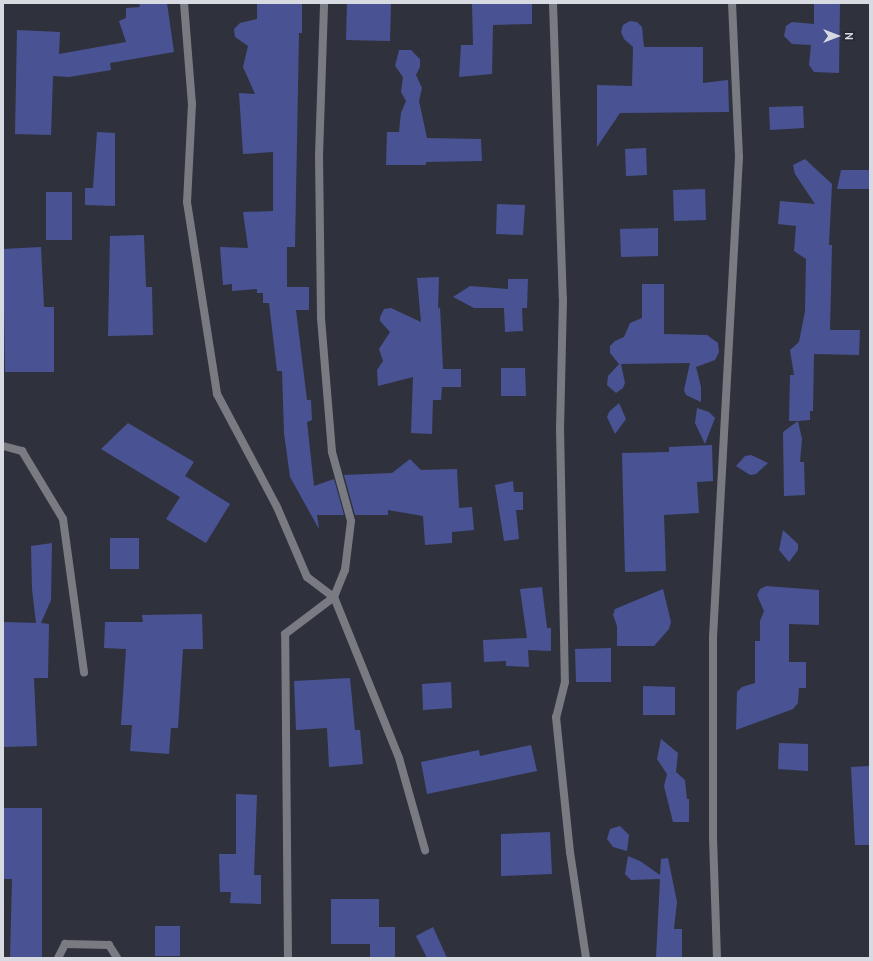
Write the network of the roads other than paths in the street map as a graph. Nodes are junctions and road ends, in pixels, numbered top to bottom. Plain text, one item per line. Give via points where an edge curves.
1 (184, 3) edge
2 (324, 3) edge
3 (552, 3) edge
4 (732, 3) edge
5 (3, 446) edge
6 (334, 597) junction
7 (84, 673) dead end
8 (425, 850) dead end
9 (58, 958) edge
10 (117, 958) edge
11 (288, 958) edge
12 (586, 958) edge
13 (717, 958) edge

1 - 6 street via 192,104 187,202 217,394 276,507 307,577
2 - 6 street via 319,156 321,317 332,452 351,521 345,570
3 - 12 street via 563,298 560,427 565,682 556,717 570,852
4 - 13 street via 739,157 713,637 713,838
5 - 7 street via 22,451 63,519
6 - 8 street via 399,758
6 - 11 street via 285,634
9 - 10 street via 65,944 109,945

